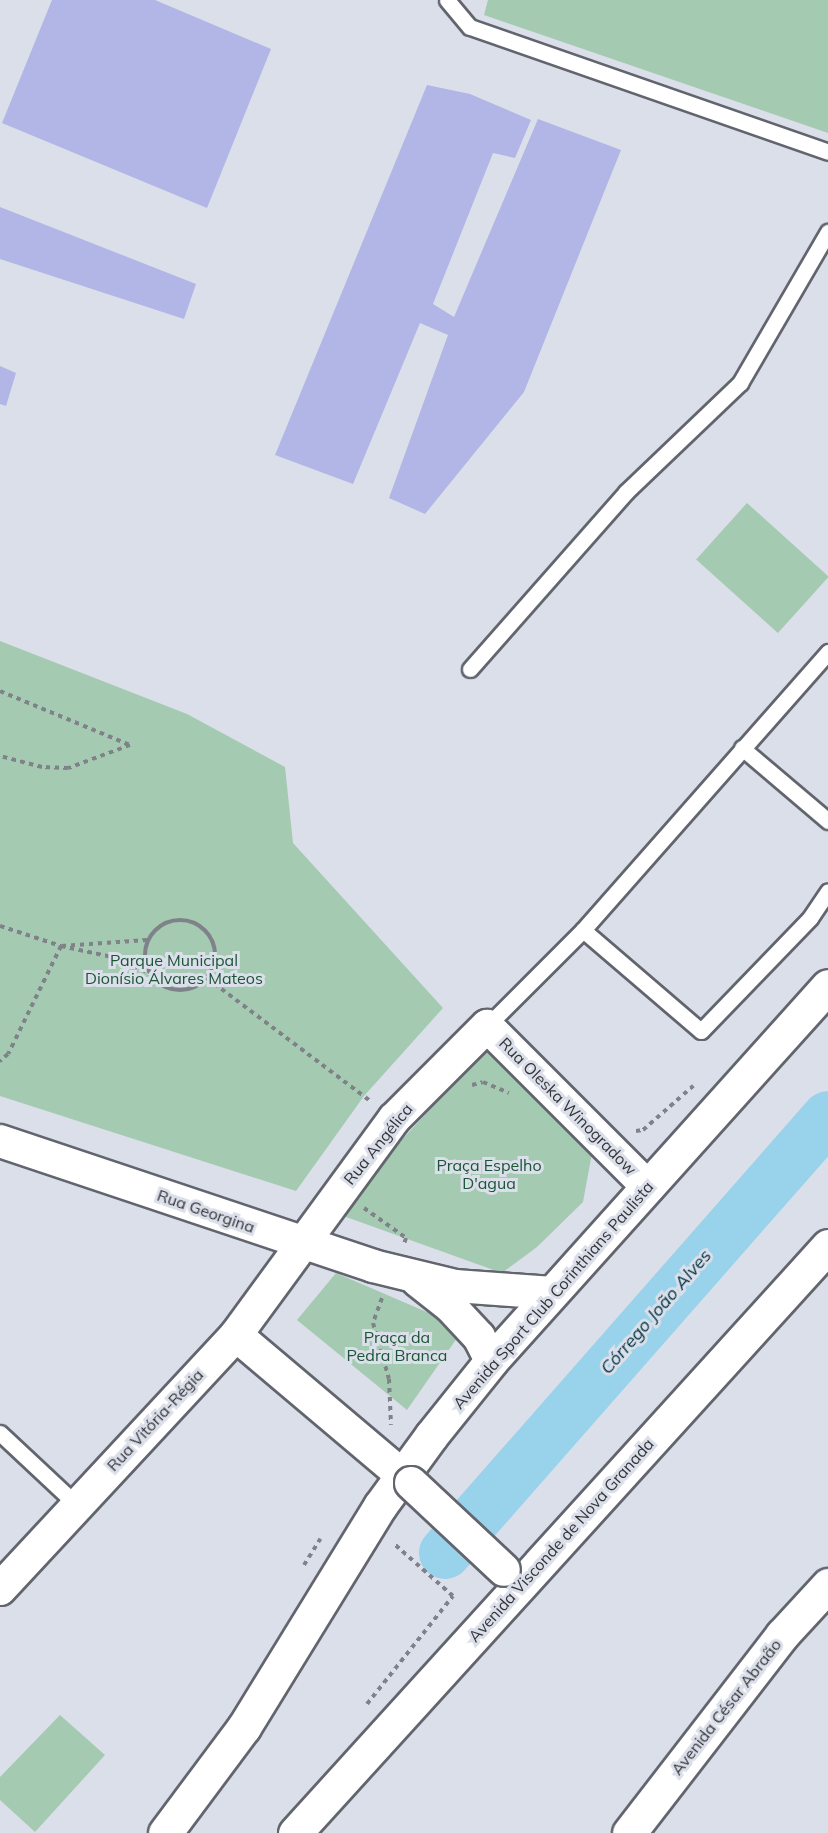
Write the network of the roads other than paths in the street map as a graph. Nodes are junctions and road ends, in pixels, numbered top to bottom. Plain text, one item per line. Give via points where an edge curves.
1 (447, 0) edge
2 (828, 152) edge
3 (828, 232) edge
4 (828, 652) edge
5 (470, 669) dead end
6 (742, 748) junction
7 (828, 822) edge
8 (828, 891) edge
9 (583, 930) junction
10 (828, 986) edge
11 (487, 1026) junction
12 (0, 1141) edge
13 (648, 1187) junction
14 (303, 1244) junction
15 (828, 1246) edge
16 (403, 1274) junction
17 (553, 1293) junction
18 (236, 1335) junction
19 (491, 1361) junction
20 (0, 1433) edge
21 (406, 1480) junction
22 (76, 1504) junction
23 (512, 1578) junction
24 (828, 1585) edge
25 (0, 1589) edge
26 (173, 1827) edge
27 (295, 1833) edge
28 (629, 1833) edge

1 - 2 lane via 470,27
3 - 5 lane via 740,383 626,492
4 - 6 lane
6 - 7 lane
6 - 9 lane
8 - 9 lane via 810,918 701,1031
9 - 11 lane
10 - 13 main road, Avenida Sport Club Corinthians Paulista
11 - 13 street, Rua Oleska Winogradow
11 - 14 street, Rua Angélica via 394,1119
12 - 14 street, Rua Georgina
13 - 17 main road, Avenida Sport Club Corinthians Paulista
14 - 16 street, Rua Georgina
14 - 18 street, Rua Vitória-Régia
15 - 23 main road, Avenida Visconde de Nova Granada
16 - 17 street, Rua Georgina via 475,1288
16 - 19 street, Rua Georgina via 451,1307 479,1337
17 - 19 main road, Avenida Sport Club Corinthians Paulista
18 - 21 street
18 - 22 street, Rua Vitória-Régia
19 - 21 main road, Avenida Sport Club Corinthians Paulista
20 - 22 lane
21 - 23 street, bridge
21 - 26 main road, Avenida Sport Club Corinthians Paulista via 319,1600 244,1727
22 - 25 street, Rua Vitória-Régia
23 - 27 main road, Avenida Visconde de Nova Granada
24 - 28 main road, Avenida César Abraão via 760,1662

